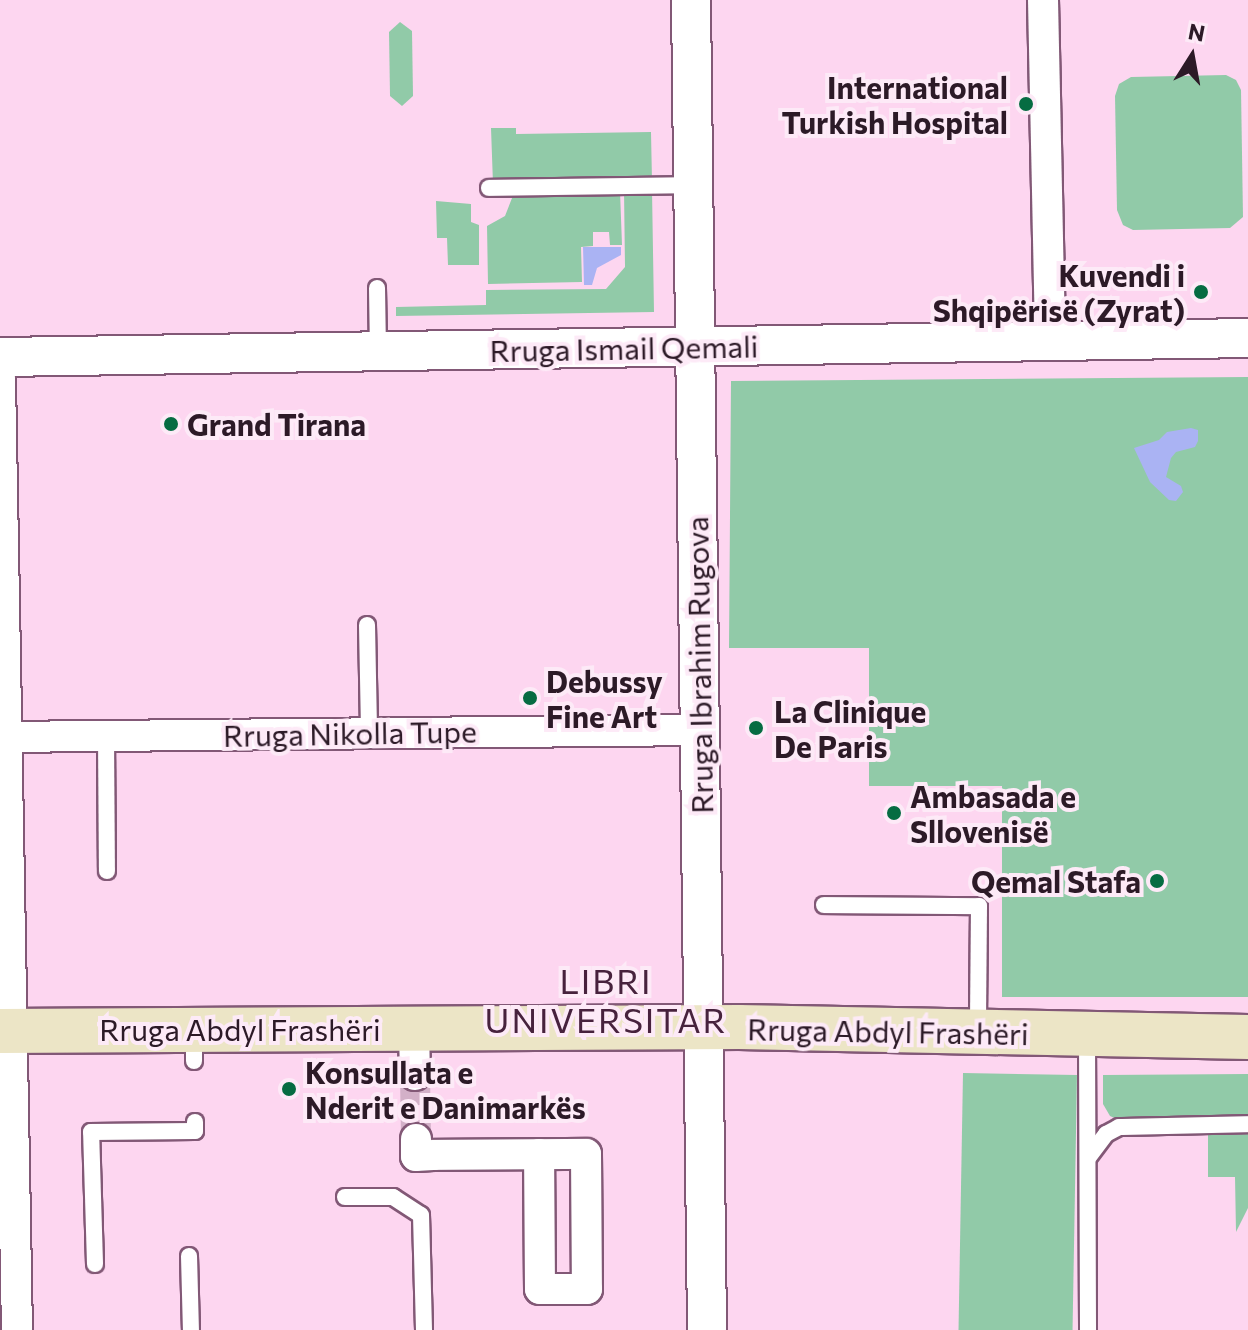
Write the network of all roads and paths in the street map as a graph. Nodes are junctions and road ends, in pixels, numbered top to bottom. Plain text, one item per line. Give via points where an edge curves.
1 (691, 0) edge
2 (1043, 0) edge
3 (693, 185) junction
4 (489, 188) dead end
5 (377, 288) dead end
6 (1248, 338) edge
7 (1050, 341) junction
8 (695, 346) junction
9 (378, 351) junction
10 (0, 357) edge
11 (0, 378) edge
12 (367, 625) dead end
13 (700, 730) junction
14 (369, 732) junction
15 (106, 736) junction
16 (3, 737) edge
17 (107, 871) dead end
18 (824, 905) dead end
19 (703, 1028) junction
20 (414, 1029) junction
21 (5, 1031) edge
22 (978, 1033) junction
23 (1087, 1034) junction
24 (1248, 1037) edge
25 (415, 1075) tunnel mouth
26 (195, 1122) dead end
27 (1248, 1124) edge
28 (416, 1139) dead end
29 (539, 1154) dead end
30 (1087, 1159) junction
31 (345, 1197) dead end
32 (189, 1256) dead end
33 (95, 1264) dead end
34 (17, 1330) edge
35 (191, 1330) edge
36 (424, 1330) edge
37 (707, 1330) edge
38 (1088, 1330) edge

1 - 3 street, Rruga Ibrahim Rugova
2 - 7 street
3 - 4 lane
3 - 8 street, Rruga Ibrahim Rugova
5 - 9 lane
6 - 7 street, Rruga Ismail Qemali
7 - 8 street, Rruga Ismail Qemali
8 - 9 street, Rruga Ismail Qemali
8 - 13 street, Rruga Ibrahim Rugova
9 - 10 street, Rruga Ismail Qemali
11 - 16 street
12 - 14 lane
13 - 14 street, Rruga Nikolla Tupe
13 - 19 street, Rruga Ibrahim Rugova
14 - 15 street, Rruga Nikolla Tupe
15 - 16 street, Rruga Nikolla Tupe
15 - 17 lane
16 - 21 street
18 - 22 lane via 979,906
19 - 20 main road, Rruga Abdyl Frashëri
19 - 22 main road, Rruga Abdyl Frashëri
19 - 37 street, Rruga Ibrahim Rugova
20 - 21 main road, Rruga Abdyl Frashëri via 194,1045
20 - 25 street
21 - 34 street
22 - 23 main road, Rruga Abdyl Frashëri
23 - 24 main road, Rruga Abdyl Frashëri
23 - 30 lane
26 - 33 lane via 195,1131 91,1132
27 - 30 lane via 1119,1127 1106,1134
28 - 29 street via 416,1156
30 - 38 lane
31 - 36 lane via 393,1197 421,1215
32 - 35 lane

